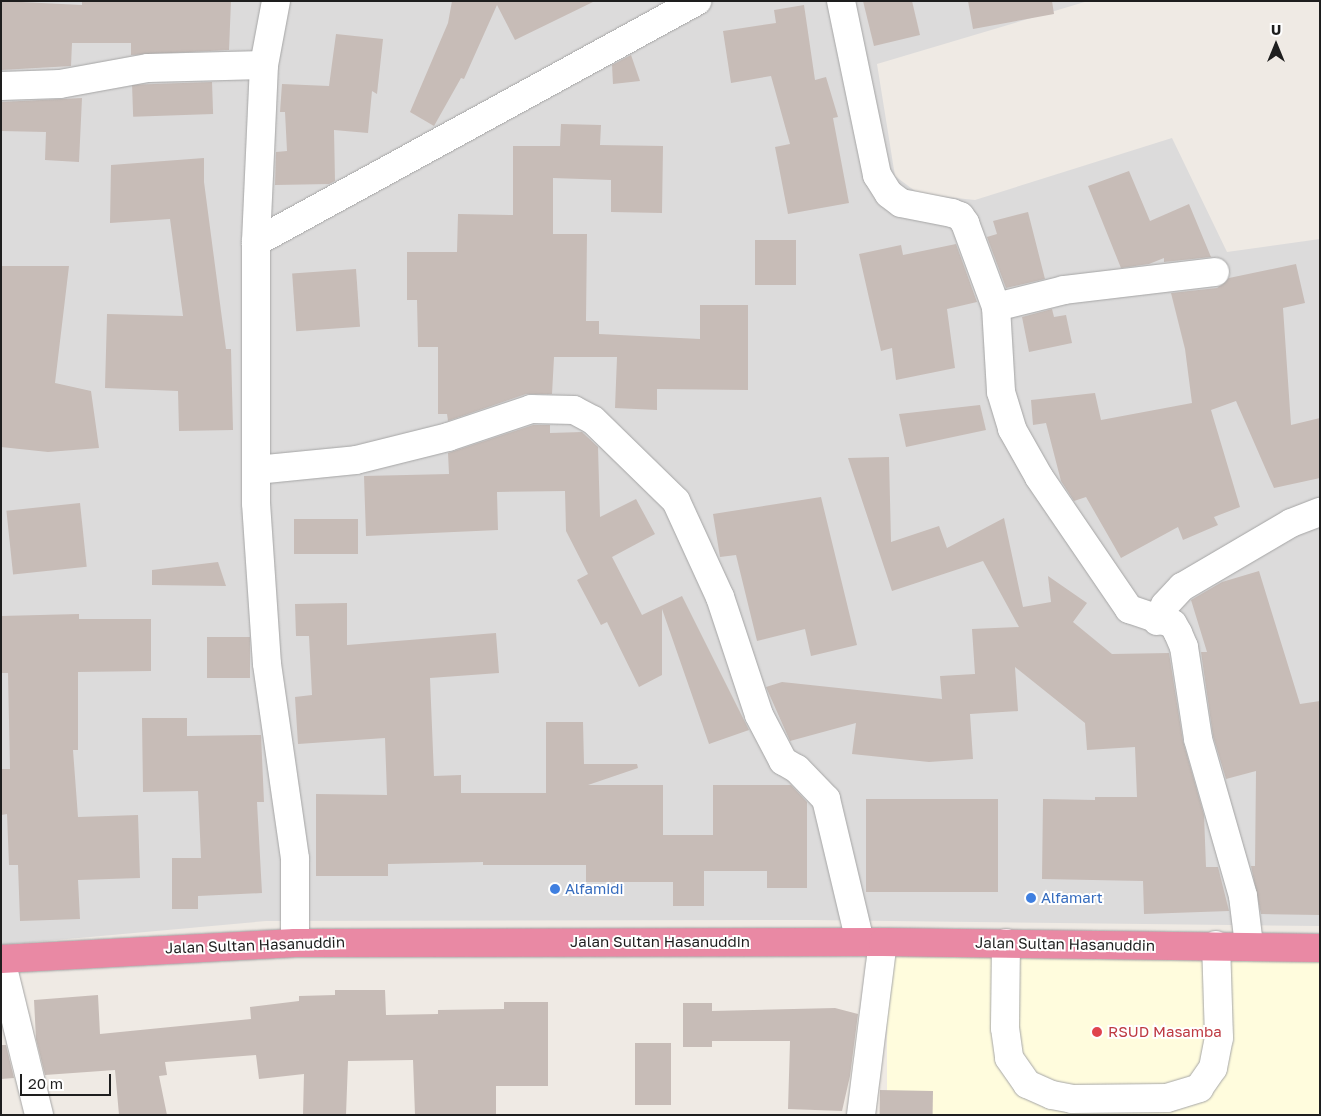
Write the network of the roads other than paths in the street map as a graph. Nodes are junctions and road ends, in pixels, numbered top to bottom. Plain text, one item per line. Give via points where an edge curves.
1 (276, 1) edge
2 (697, 1) edge
3 (841, 1) edge
4 (264, 65) junction
5 (1, 86) edge
6 (256, 242) junction
7 (1215, 272) dead end
8 (996, 307) junction
9 (256, 470) junction
10 (1320, 512) edge
11 (1157, 621) junction
12 (872, 942) junction
13 (295, 943) junction
14 (1006, 943) junction
15 (1216, 945) junction
16 (1249, 945) junction
17 (1320, 948) edge
18 (1, 960) edge
19 (39, 1115) edge
20 (860, 1115) edge

1 - 4 street
2 - 6 street
3 - 8 street via 877,175 901,203 960,216
4 - 5 street via 148,68 60,84
4 - 6 street
6 - 9 street
7 - 8 street via 1064,290
8 - 11 street via 1001,392 1012,429 1039,477 1129,609
9 - 12 street via 356,460 448,437 531,409 574,410 593,420 676,501 720,597 763,723 783,761 797,769 826,799
9 - 13 street via 267,664 295,859
10 - 11 street via 1291,523 1182,587
11 - 16 street via 1173,624 1184,647 1198,739 1243,896
12 - 13 highway, Jalan Sultan Hasanuddin
12 - 14 highway, Jalan Sultan Hasanuddin
12 - 20 street
13 - 18 highway, Jalan Sultan Hasanuddin
14 - 15 highway, Jalan Sultan Hasanuddin
14 - 15 street via 1005,1028 1009,1058 1027,1084 1052,1096 1072,1100 1167,1098 1198,1088 1213,1068 1219,1038
15 - 16 highway, Jalan Sultan Hasanuddin
16 - 17 highway, Jalan Sultan Hasanuddin
18 - 19 street

